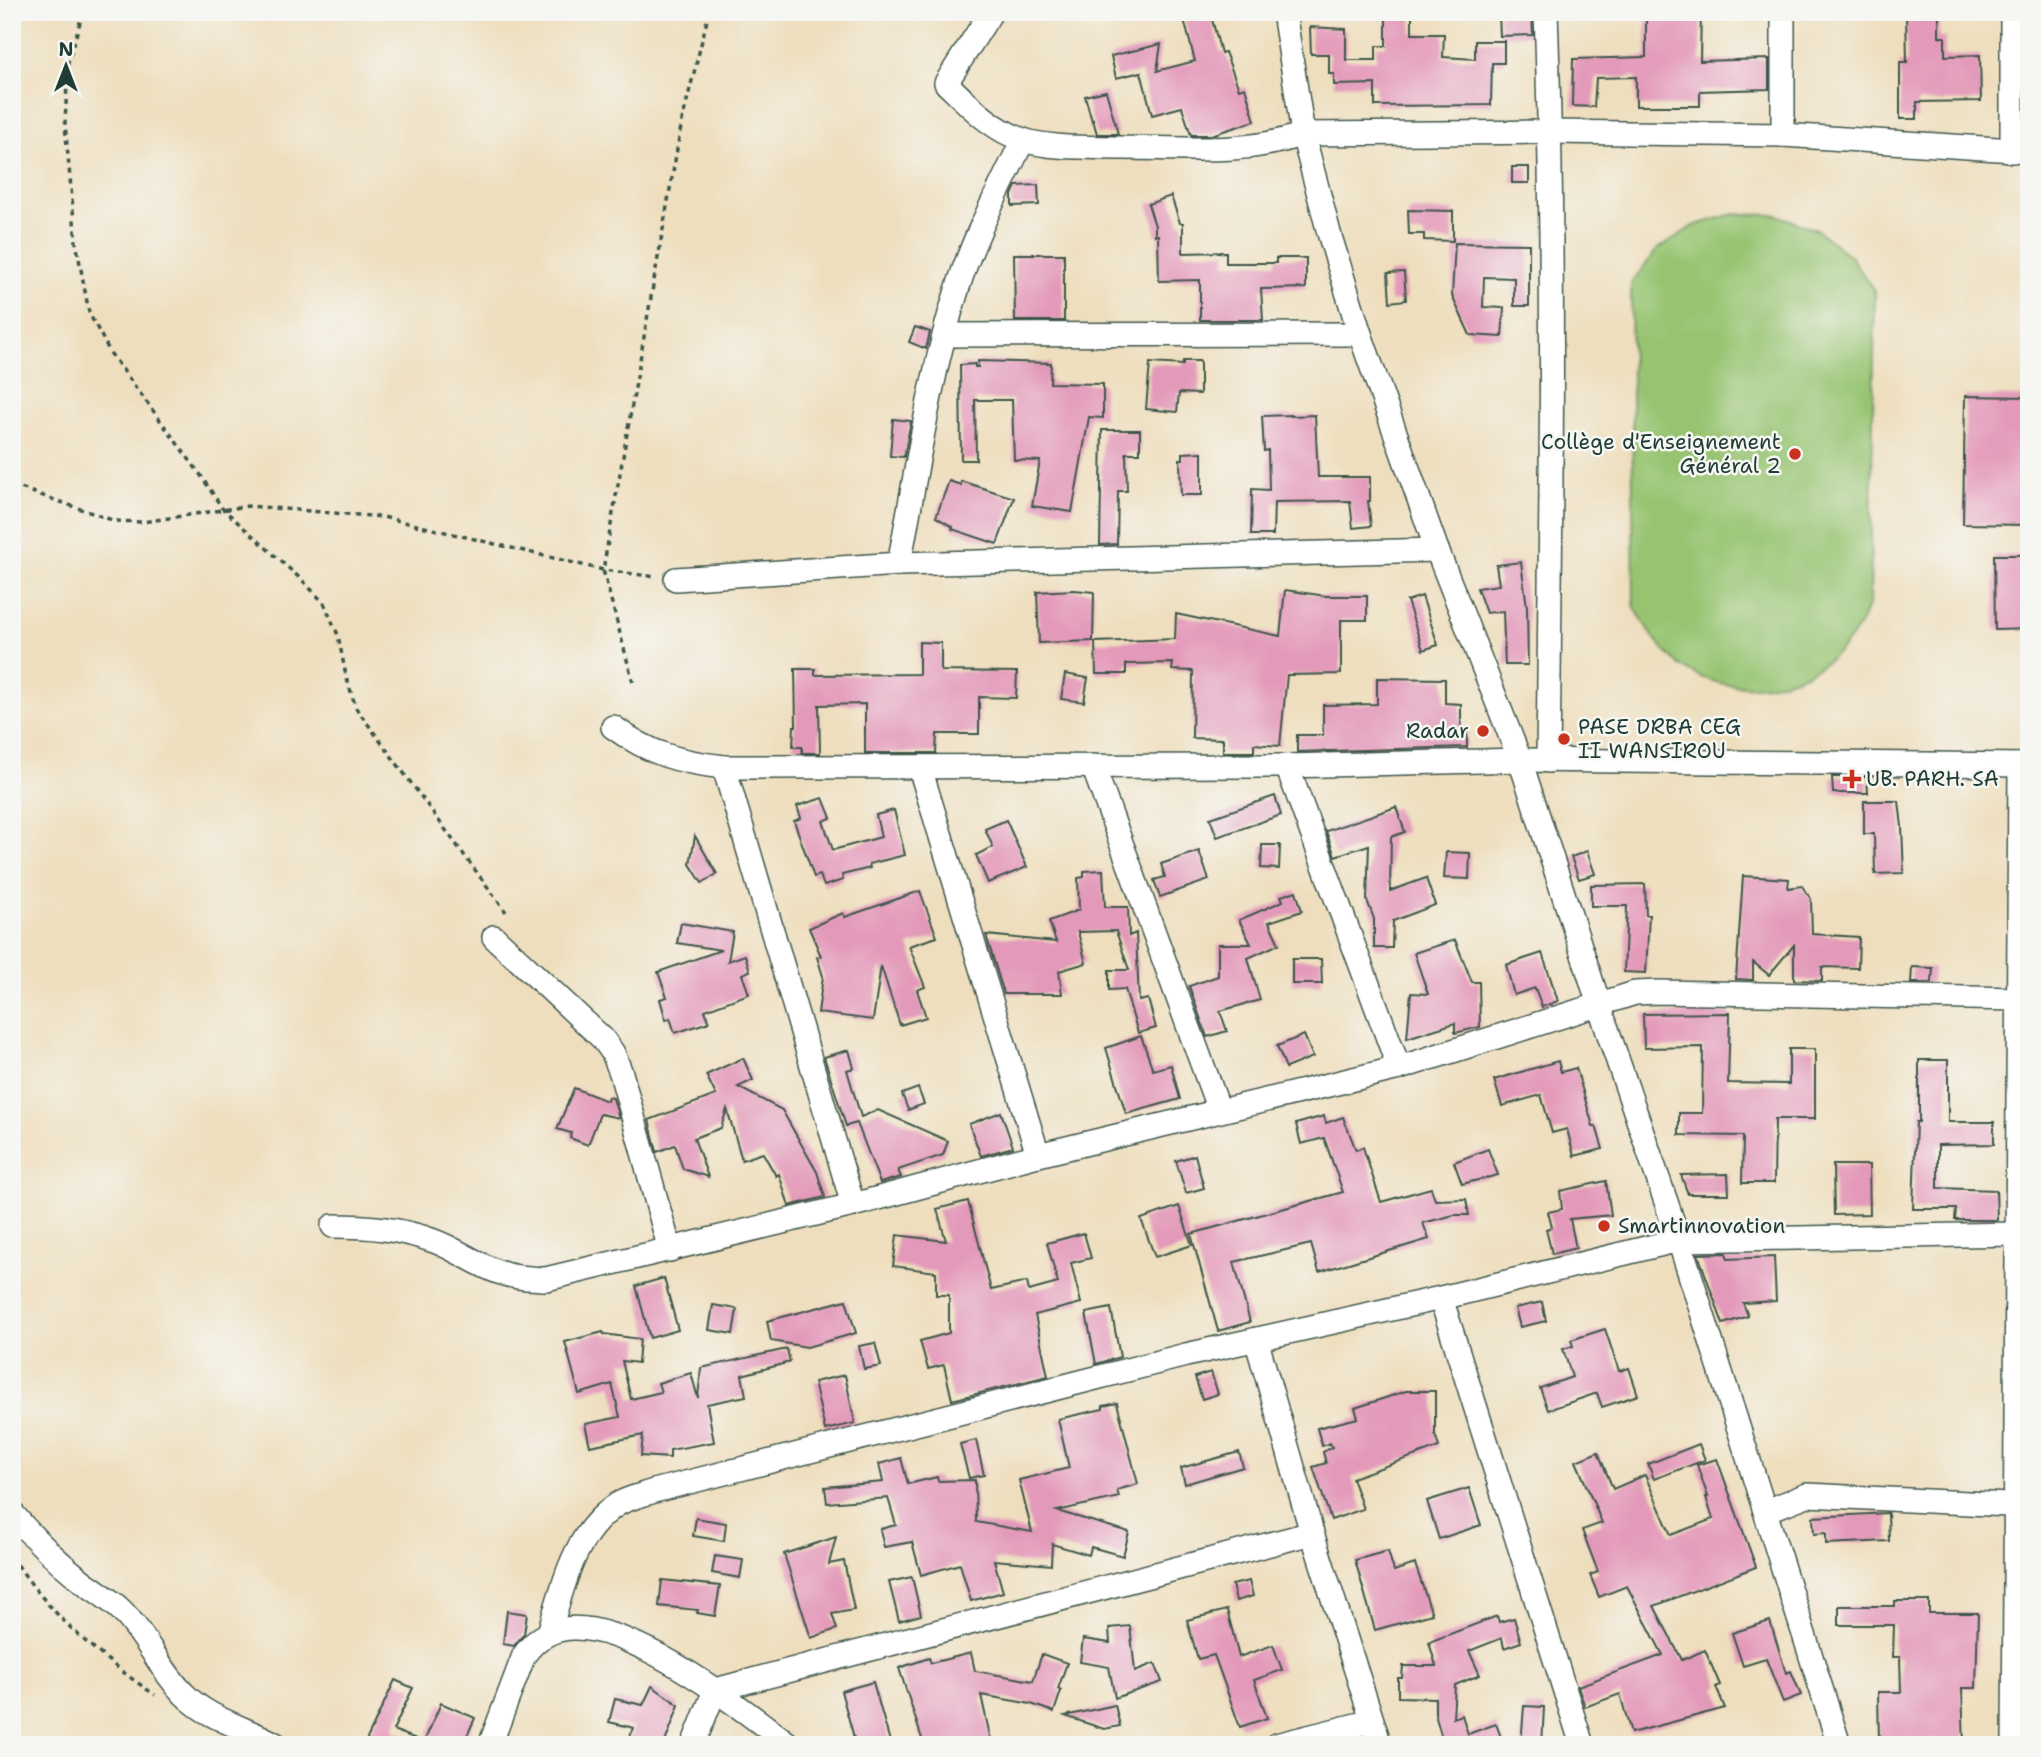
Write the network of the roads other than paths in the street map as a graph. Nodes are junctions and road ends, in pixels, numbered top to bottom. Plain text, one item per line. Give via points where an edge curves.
1 (991, 12) edge
2 (1284, 12) edge
3 (1546, 12) edge
4 (1783, 12) edge
5 (2012, 12) edge
6 (1550, 132) junction
7 (1303, 134) junction
8 (1783, 135) junction
9 (1023, 140) junction
10 (2020, 151) edge
11 (1360, 334) junction
12 (944, 335) junction
13 (1437, 550) junction
14 (899, 565) junction
15 (676, 579) road end
16 (613, 727) dead end
17 (1520, 760) junction
18 (1548, 761) junction
19 (2024, 765) edge
20 (1093, 766) junction
21 (1287, 766) junction
22 (724, 767) junction
23 (920, 768) junction
24 (494, 937) dead end
25 (2020, 999) junction
26 (1600, 1005) junction
27 (1399, 1068) junction
28 (1219, 1110) junction
29 (1038, 1155) junction
30 (853, 1205) junction
31 (333, 1226) dead end
32 (2016, 1234) junction
33 (1679, 1240) junction
34 (670, 1250) junction
35 (1441, 1298) junction
36 (1256, 1339) junction
37 (2022, 1506) edge
38 (1766, 1511) junction
39 (12, 1513) edge
40 (1312, 1533) junction
41 (550, 1633) junction
42 (715, 1690) junction
43 (1372, 1721) junction
44 (274, 1744) edge
45 (490, 1745) edge
46 (693, 1745) edge
47 (790, 1745) edge
48 (1276, 1745) edge
49 (1380, 1745) edge
50 (1582, 1745) edge
51 (1839, 1745) edge
52 (2014, 1745) edge

1 - 9 street via 946,83 986,121
2 - 7 street
3 - 6 street
4 - 8 street
5 - 10 street
6 - 7 street
6 - 8 street
6 - 18 street
7 - 9 street via 1236,149 1072,147
7 - 11 street
8 - 10 street
9 - 12 street via 974,242
11 - 12 street
11 - 13 street
12 - 14 street
13 - 14 street
13 - 17 street
14 - 15 street
16 - 22 street via 660,755
17 - 18 street
17 - 21 street
17 - 26 street
18 - 19 street
19 - 25 street
20 - 21 street
20 - 23 street
20 - 28 street
21 - 27 street
22 - 23 street
22 - 30 street
23 - 29 street
24 - 34 street via 613,1053
25 - 26 street via 1659,992 1634,993
25 - 32 street
26 - 27 street
26 - 33 street
27 - 28 street
28 - 29 street
29 - 30 street
30 - 34 street
31 - 34 street via 407,1232 518,1278 546,1279
32 - 33 street
32 - 37 street
33 - 35 street
33 - 38 street
35 - 36 street
35 - 50 street
36 - 40 street
36 - 41 street via 620,1503 597,1521 577,1549
37 - 38 street via 1807,1495
37 - 52 street
38 - 51 street
39 - 44 street via 141,1631 163,1670 186,1696 215,1717
40 - 42 street
40 - 43 street
41 - 42 street via 590,1629 617,1637
41 - 45 street via 524,1655
42 - 46 street
42 - 47 street
43 - 48 street
43 - 49 street

